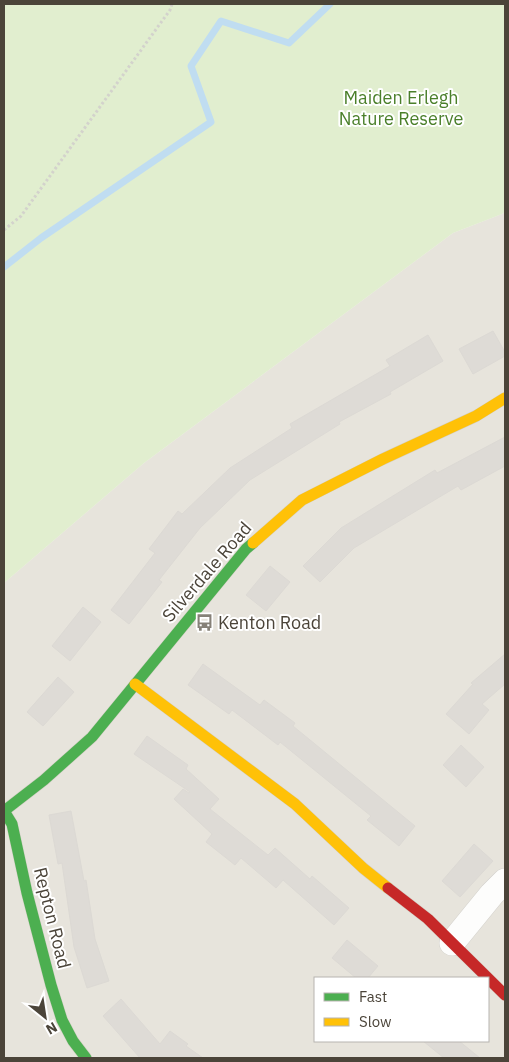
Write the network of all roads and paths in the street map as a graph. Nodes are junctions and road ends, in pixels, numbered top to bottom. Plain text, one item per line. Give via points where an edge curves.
1 (172, 4) edge
2 (4, 230) edge
3 (505, 398) edge
4 (134, 684) junction
5 (4, 811) edge
6 (505, 881) edge
7 (452, 943) junction
8 (487, 977) edge
9 (489, 979) edge
10 (505, 995) edge
11 (86, 1058) edge

1 - 2 path via 21,216
3 - 4 street, Silverdale Road via 476,416 302,500 246,549
4 - 5 street, Silverdale Road via 92,737
4 - 7 street via 295,804 363,868 428,919
5 - 11 street, Repton Road via 12,824 27,893 62,1020
6 - 7 street
7 - 8 street
9 - 10 street

